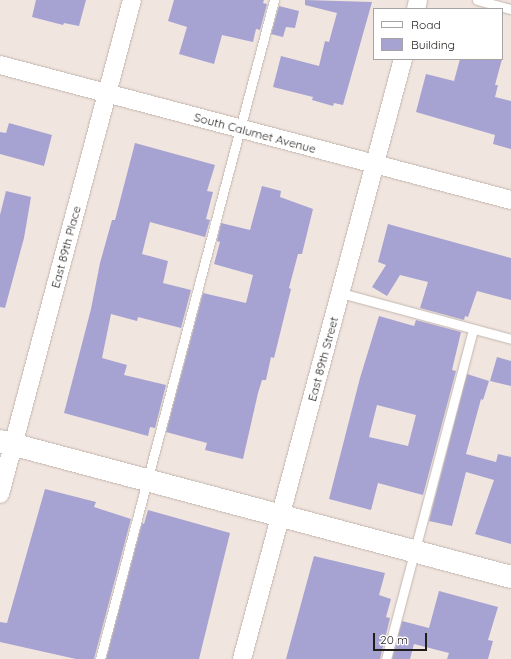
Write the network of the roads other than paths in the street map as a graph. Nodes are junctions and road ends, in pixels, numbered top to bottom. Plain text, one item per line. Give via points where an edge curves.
1 (132, 0) edge
2 (274, 0) edge
3 (477, 0) edge
4 (511, 9) edge
5 (403, 60) edge
6 (0, 65) edge
7 (106, 93) junction
8 (240, 129) junction
9 (375, 165) junction
10 (511, 200) edge
11 (341, 293) junction
12 (474, 329) junction
13 (511, 339) edge
14 (7, 443) edge
15 (147, 479) junction
16 (0, 494) edge
17 (280, 515) junction
18 (415, 550) junction
19 (511, 577) edge
20 (100, 659) edge
21 (242, 659) edge
22 (386, 659) edge

1 - 7 street, East 89th Place
2 - 8 lane
3 - 4 lane
5 - 9 street, East 89th Street
6 - 7 street, South Calumet Avenue
7 - 8 street, South Calumet Avenue
7 - 14 street, East 89th Place
8 - 9 street, South Calumet Avenue
8 - 15 lane
9 - 10 street, South Calumet Avenue
9 - 11 street, East 89th Street
11 - 12 lane
11 - 17 street, East 89th Street
12 - 13 lane
12 - 18 lane
14 - 15 street
14 - 16 street, East 89th Place
15 - 17 street
15 - 20 lane
17 - 18 street
17 - 21 street, East 89th Street
18 - 19 street
18 - 22 lane

